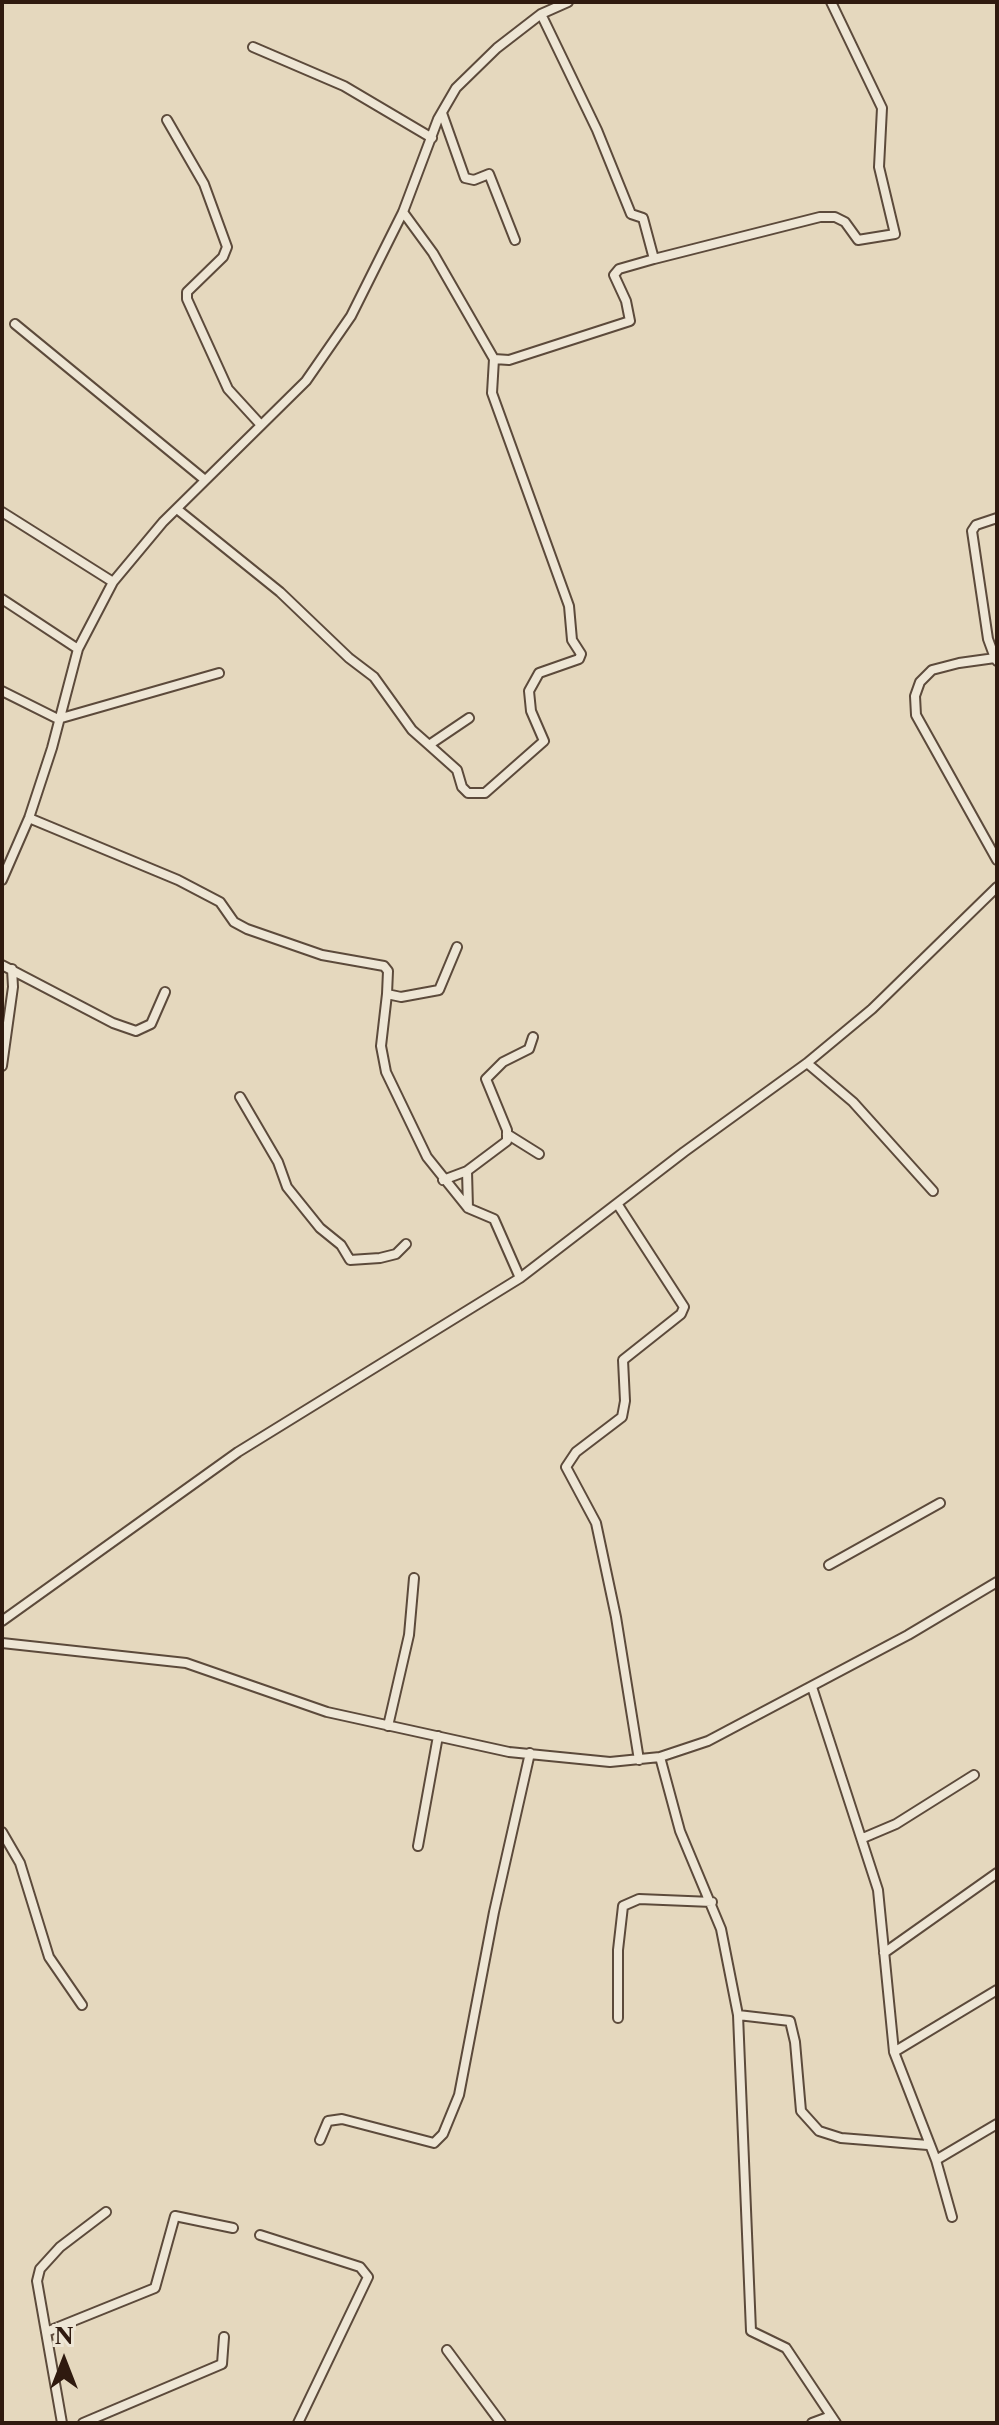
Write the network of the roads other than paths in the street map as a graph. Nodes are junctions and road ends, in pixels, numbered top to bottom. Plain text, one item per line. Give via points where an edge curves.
1 (568, 2) edge
2 (831, 2) edge
3 (541, 14) junction
4 (253, 47) dead end
5 (442, 113) junction
6 (167, 120) dead end
7 (432, 138) junction
8 (403, 212) junction
9 (515, 240) dead end
10 (654, 259) junction
11 (15, 324) dead end
12 (494, 359) junction
13 (260, 424) junction
14 (205, 480) junction
15 (177, 509) junction
16 (2, 512) edge
17 (997, 518) edge
18 (113, 582) junction
19 (2, 599) edge
20 (78, 649) junction
21 (996, 660) edge
22 (219, 673) dead end
23 (2, 691) edge
24 (469, 718) dead end
25 (58, 719) junction
26 (429, 745) junction
27 (29, 818) junction
28 (997, 860) edge
29 (2, 880) edge
30 (997, 887) edge
31 (457, 947) dead end
32 (2, 965) edge
33 (12, 969) junction
34 (165, 992) dead end
35 (387, 994) junction
36 (533, 1037) dead end
37 (807, 1063) junction
38 (2, 1066) edge
39 (240, 1097) dead end
40 (507, 1134) junction
41 (539, 1154) dead end
42 (467, 1171) junction
43 (443, 1180) junction
44 (933, 1191) dead end
45 (618, 1205) junction
46 (468, 1208) junction
47 (406, 1244) dead end
48 (520, 1278) junction
49 (940, 1503) dead end
50 (829, 1565) dead end
51 (414, 1578) dead end
52 (997, 1583) edge
53 (2, 1621) edge
54 (2, 1643) edge
55 (812, 1687) junction
56 (388, 1726) junction
57 (438, 1736) junction
58 (530, 1753) junction
59 (660, 1757) junction
60 (639, 1760) junction
61 (974, 1775) dead end
62 (2, 1832) edge
63 (863, 1838) junction
64 (418, 1846) dead end
65 (997, 1873) edge
66 (712, 1902) junction
67 (884, 1953) junction
68 (997, 1990) edge
69 (82, 2005) dead end
70 (738, 2015) junction
71 (618, 2018) dead end
72 (894, 2052) junction
73 (997, 2124) edge
74 (320, 2140) dead end
75 (928, 2145) junction
76 (936, 2160) junction
77 (106, 2212) dead end
78 (952, 2217) dead end
79 (233, 2228) dead end
80 (260, 2235) dead end
81 (46, 2332) junction
82 (224, 2337) dead end
83 (447, 2350) dead end
84 (834, 2420) edge
85 (62, 2423) edge
86 (83, 2423) edge
87 (298, 2423) edge
88 (501, 2423) edge
89 (812, 2423) edge

1 - 3 street
2 - 10 street via 882,108 879,167 895,234 858,240 845,222 820,217
3 - 5 street via 474,68
3 - 10 street via 631,214 643,218
4 - 7 street via 344,86
5 - 7 street
5 - 9 street via 465,178 489,174
6 - 13 street via 204,184 227,247 187,292 187,299 228,389
7 - 8 street
8 - 12 street
8 - 13 street via 351,316 306,381
10 - 12 street via 614,275 630,321 509,360
11 - 14 street
12 - 26 street via 492,393 569,606 572,640 581,654 539,673 529,691 544,741 485,793 468,793 457,770
13 - 14 street
14 - 15 street
15 - 18 street
15 - 26 street via 374,677
16 - 18 street
17 - 21 street via 972,531 988,639
18 - 20 street
19 - 20 street
20 - 25 street
21 - 28 street via 932,670 915,696 916,715
22 - 25 street
23 - 25 street
24 - 26 street
25 - 27 street
27 - 29 street
27 - 35 street via 178,880 220,902 234,922 247,929 322,955 384,966
30 - 37 street via 872,1009
31 - 35 street via 439,990 401,997
32 - 33 street
33 - 34 street via 136,1031 151,1024
33 - 38 street
35 - 43 street via 381,1046 386,1072
36 - 40 street via 529,1049 503,1062 486,1079
37 - 44 street via 853,1102
37 - 45 street
39 - 47 street via 287,1187 350,1260 396,1254
40 - 41 street
40 - 42 street via 500,1148
42 - 43 street
42 - 46 street
43 - 46 street
45 - 48 street
45 - 60 street via 684,1307 623,1360 622,1417 576,1452 566,1467 596,1523
46 - 48 street via 494,1219
48 - 53 street via 238,1452
49 - 50 street
51 - 56 street via 409,1635
52 - 55 street
54 - 56 street via 186,1663 327,1712
55 - 59 street via 708,1741
55 - 63 street
56 - 57 street
57 - 58 street
57 - 64 street
58 - 60 street
58 - 74 street via 459,2095 443,2134 434,2143 342,2119 328,2121
59 - 60 street
59 - 66 street via 680,1831
61 - 63 street via 896,1824
62 - 69 street via 20,1863 49,1957
63 - 67 street via 878,1890
65 - 67 street
66 - 70 street via 729,1958
66 - 71 street via 639,1899 623,1906
67 - 72 street
68 - 72 street
70 - 75 street via 790,2021 801,2111 819,2131 841,2138
70 - 84 street via 751,2331 786,2348
72 - 75 street
73 - 76 street
75 - 76 street
76 - 78 street
77 - 81 street via 40,2269 37,2281
79 - 81 street via 175,2216 155,2288
80 - 87 street via 360,2267 368,2277
81 - 85 street
82 - 86 street via 222,2364
83 - 88 street
84 - 89 street

